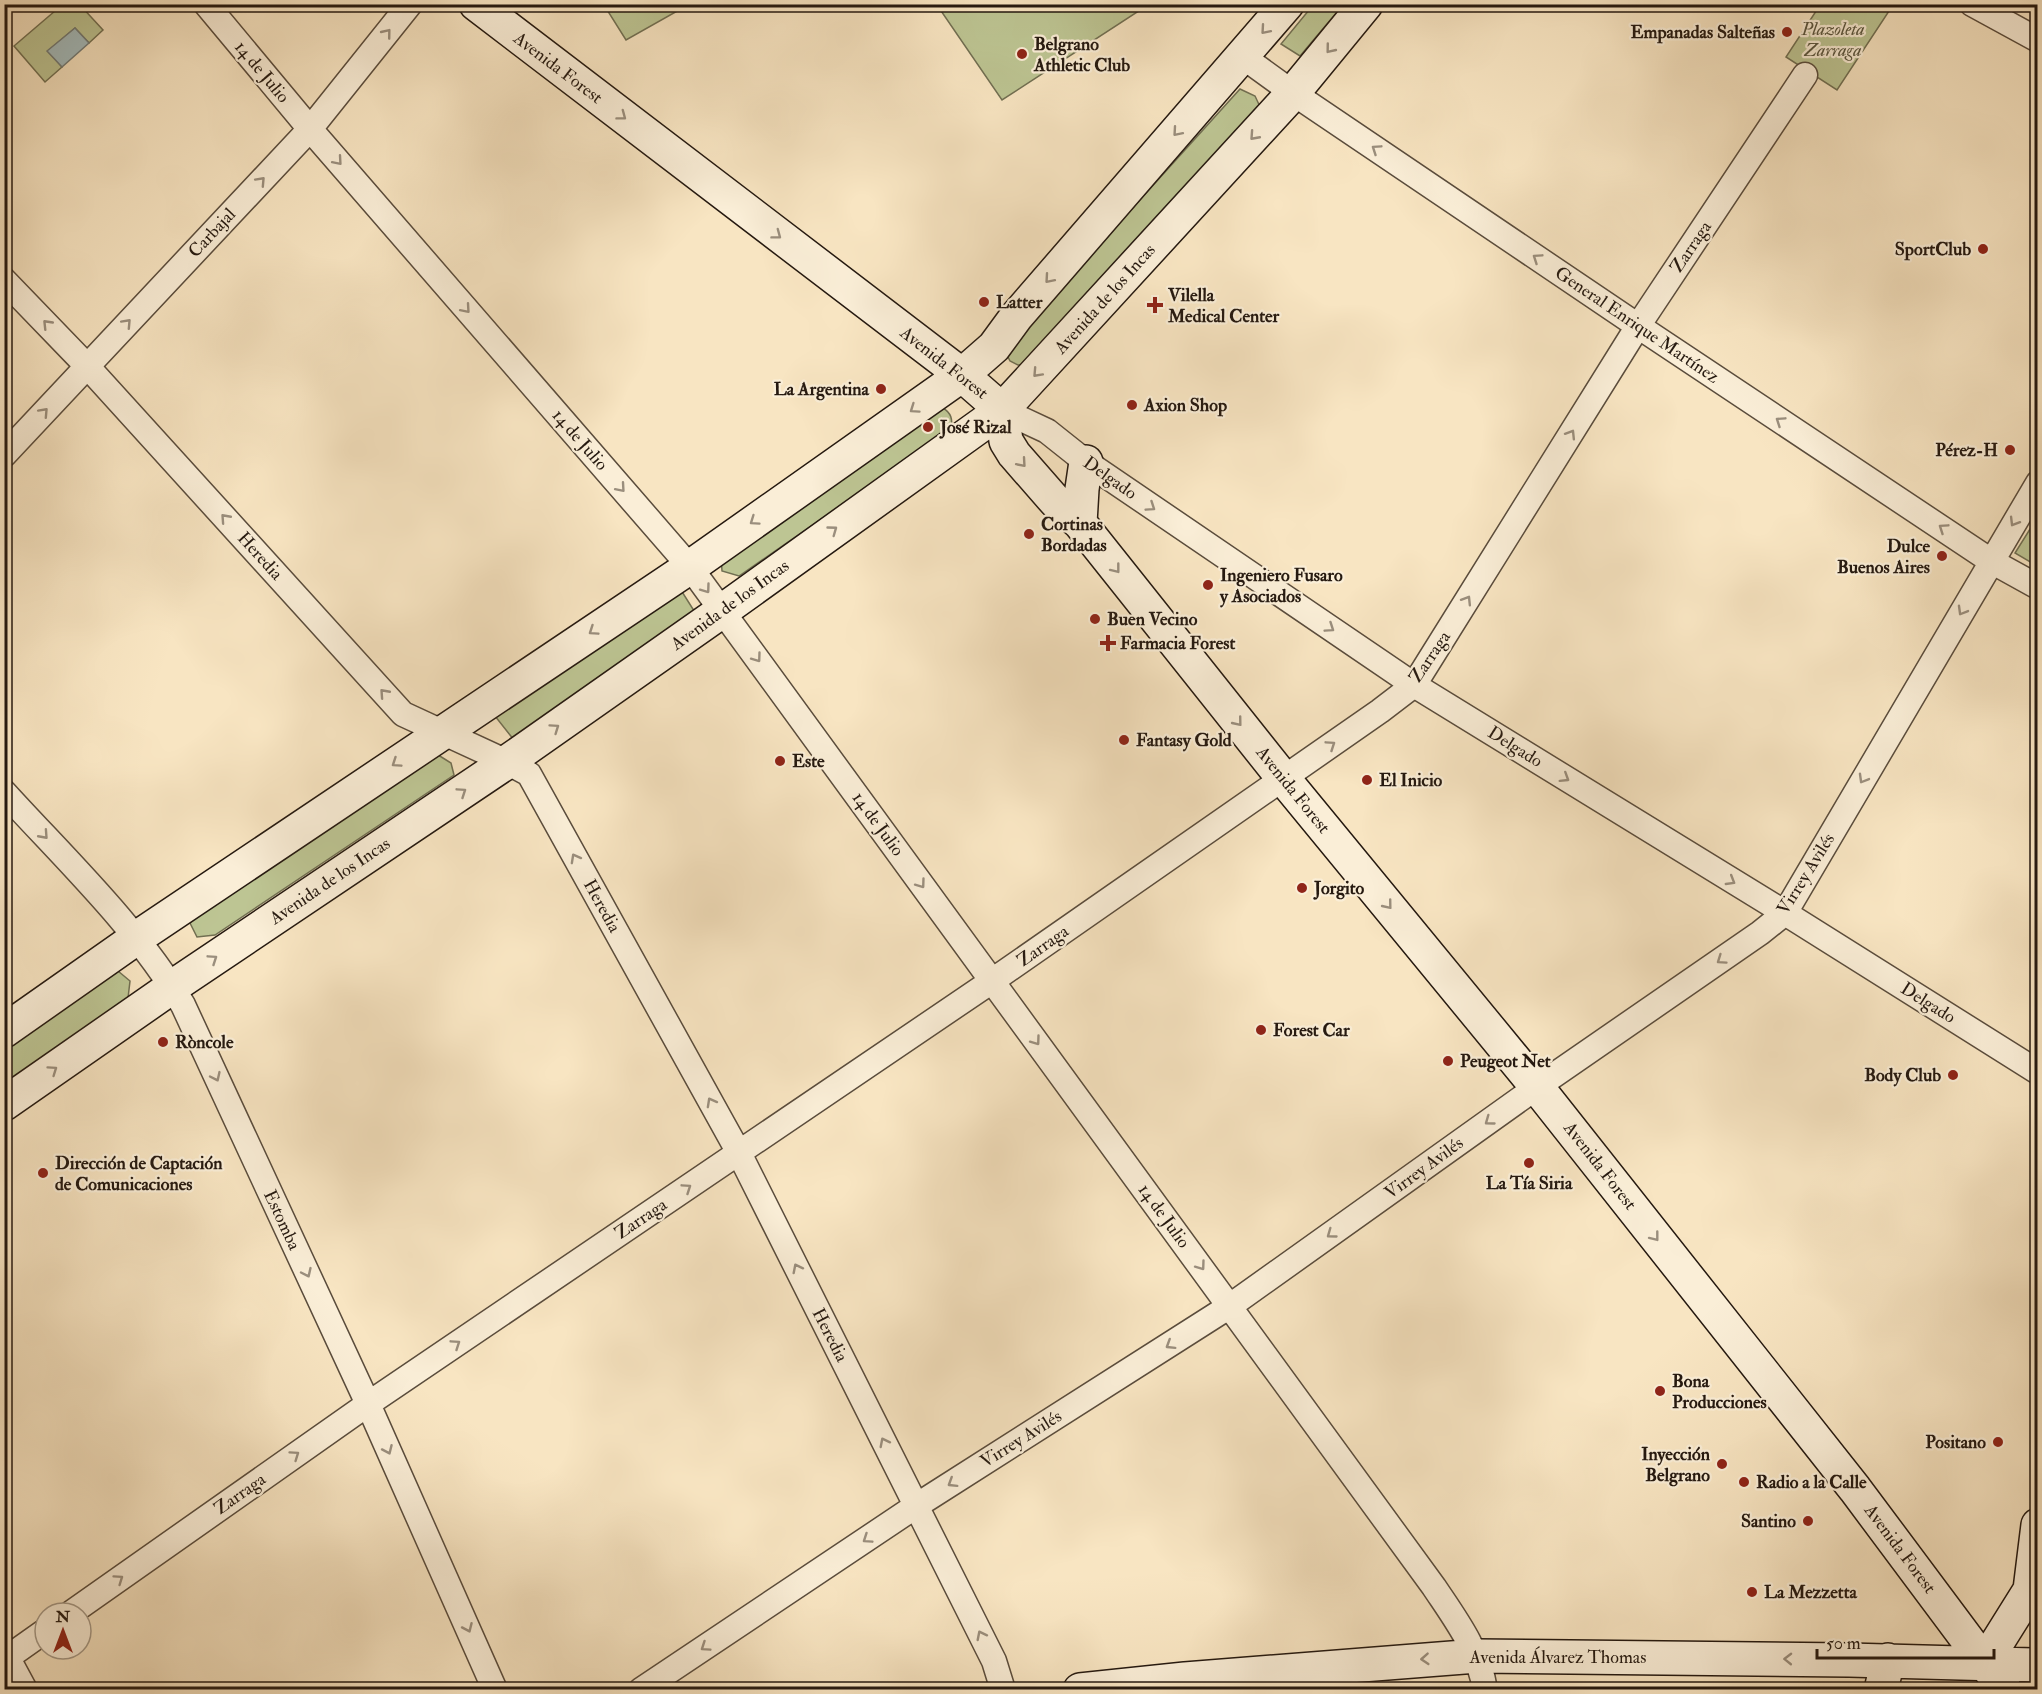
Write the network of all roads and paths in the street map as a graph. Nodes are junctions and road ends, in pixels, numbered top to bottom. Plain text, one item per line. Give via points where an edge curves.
1 (206, 4) edge
2 (410, 4) edge
3 (476, 4) edge
4 (1287, 4) edge
5 (1366, 4) edge
6 (1972, 4) edge
7 (2037, 40) edge
8 (1242, 56) junction
9 (1805, 75) dead end
10 (1293, 93) junction
11 (310, 129) junction
12 (4, 280) edge
13 (1638, 326) junction
14 (87, 366) junction
15 (962, 375) junction
16 (1002, 410) junction
17 (4, 455) edge
18 (1086, 462) junction
19 (2037, 483) edge
20 (1080, 523) junction
21 (1991, 561) junction
22 (690, 567) junction
23 (2037, 587) edge
24 (722, 611) junction
25 (1414, 685) junction
26 (442, 732) junction
27 (507, 762) junction
28 (1283, 778) junction
29 (4, 792) edge
30 (1785, 913) junction
31 (135, 939) junction
32 (993, 981) junction
33 (172, 987) junction
34 (4, 1030) edge
35 (2037, 1072) edge
36 (1537, 1087) junction
37 (4, 1104) edge
38 (739, 1153) junction
39 (1230, 1306) junction
40 (368, 1404) junction
41 (916, 1506) junction
42 (2037, 1525) edge
43 (88, 1601) edge
44 (33, 1639) edge
45 (6, 1656) edge
46 (1477, 1656) junction
47 (1985, 1662) junction
48 (2037, 1665) edge
49 (1884, 1675) edge
50 (25, 1689) edge
51 (495, 1689) edge
52 (641, 1689) edge
53 (1003, 1689) edge
54 (1080, 1689) edge
55 (1485, 1689) edge
56 (2005, 1689) edge

1 - 11 street, 14 de Julio
11 -> 2 street, Carbajal
3 -> 15 main road, Avenida Forest
4 -> 8 main road
5 -> 10 main road, Avenida de los Incas
6 - 7 street
8 - 10 street, General Enrique Martínez
8 -> 15 main road via 994,347
9 - 13 street, Zarraga
13 -> 10 street, General Enrique Martínez
10 -> 16 main road, Avenida de los Incas
14 -> 11 street, Carbajal
11 -> 22 street, 14 de Julio
14 -> 12 street, Heredia
21 -> 13 street, General Enrique Martínez
25 -> 13 street, Zarraga
17 -> 14 street, Carbajal
26 -> 14 street, Heredia via 403,714
15 - 16 main road, Avenida Forest
15 -> 22 main road
16 - 18 street, Delgado via 1047,431
16 -> 20 main road, Avenida Forest via 1006,441 1014,454
24 -> 16 main road, Avenida de los Incas
18 - 20 main road
18 -> 25 street, Delgado
19 -> 21 street, Virrey Avilés
20 -> 28 main road, Avenida Forest
21 - 23 street, General Enrique Martínez
21 -> 30 street, Virrey Avilés
22 -> 24 street, 14 de Julio
22 -> 26 main road
27 -> 24 main road, Avenida de los Incas
24 -> 32 street, 14 de Julio
28 -> 25 street, Zarraga
25 -> 30 street, Delgado
26 - 27 street, Heredia
26 -> 31 main road
33 -> 27 main road, Avenida de los Incas
38 -> 27 street, Heredia via 529,774
28 - 32 street, Zarraga
28 -> 36 main road, Avenida Forest
29 -> 31 street, Estomba
30 - 35 street, Delgado
30 -> 36 street, Virrey Avilés
31 - 33 street, Estomba
31 - 34 main road
32 - 38 street, Zarraga
32 -> 39 street, 14 de Julio
37 -> 33 main road, Avenida de los Incas
33 -> 40 street, Estomba
36 -> 39 street, Virrey Avilés
36 -> 47 main road, Avenida Forest via 1855,1489
40 -> 38 street, Zarraga
41 -> 38 street, Heredia
39 -> 41 street, Virrey Avilés
39 - 46 street, 14 de Julio via 1434,1587
43 -> 40 street, Zarraga
40 -> 51 street, Estomba
41 -> 52 street, Virrey Avilés
53 -> 41 street, Heredia via 994,1661
42 - 47 main road via 2030,1590
44 - 45 street
45 - 50 street
49 -> 46 main road, Avenida Álvarez Thomas
46 -> 54 main road, Avenida Álvarez Thomas
46 - 55 street, 14 de Julio
47 - 48 main road, Avenida Álvarez Thomas
47 - 49 main road, Avenida Álvarez Thomas
47 - 56 main road, Avenida Forest

